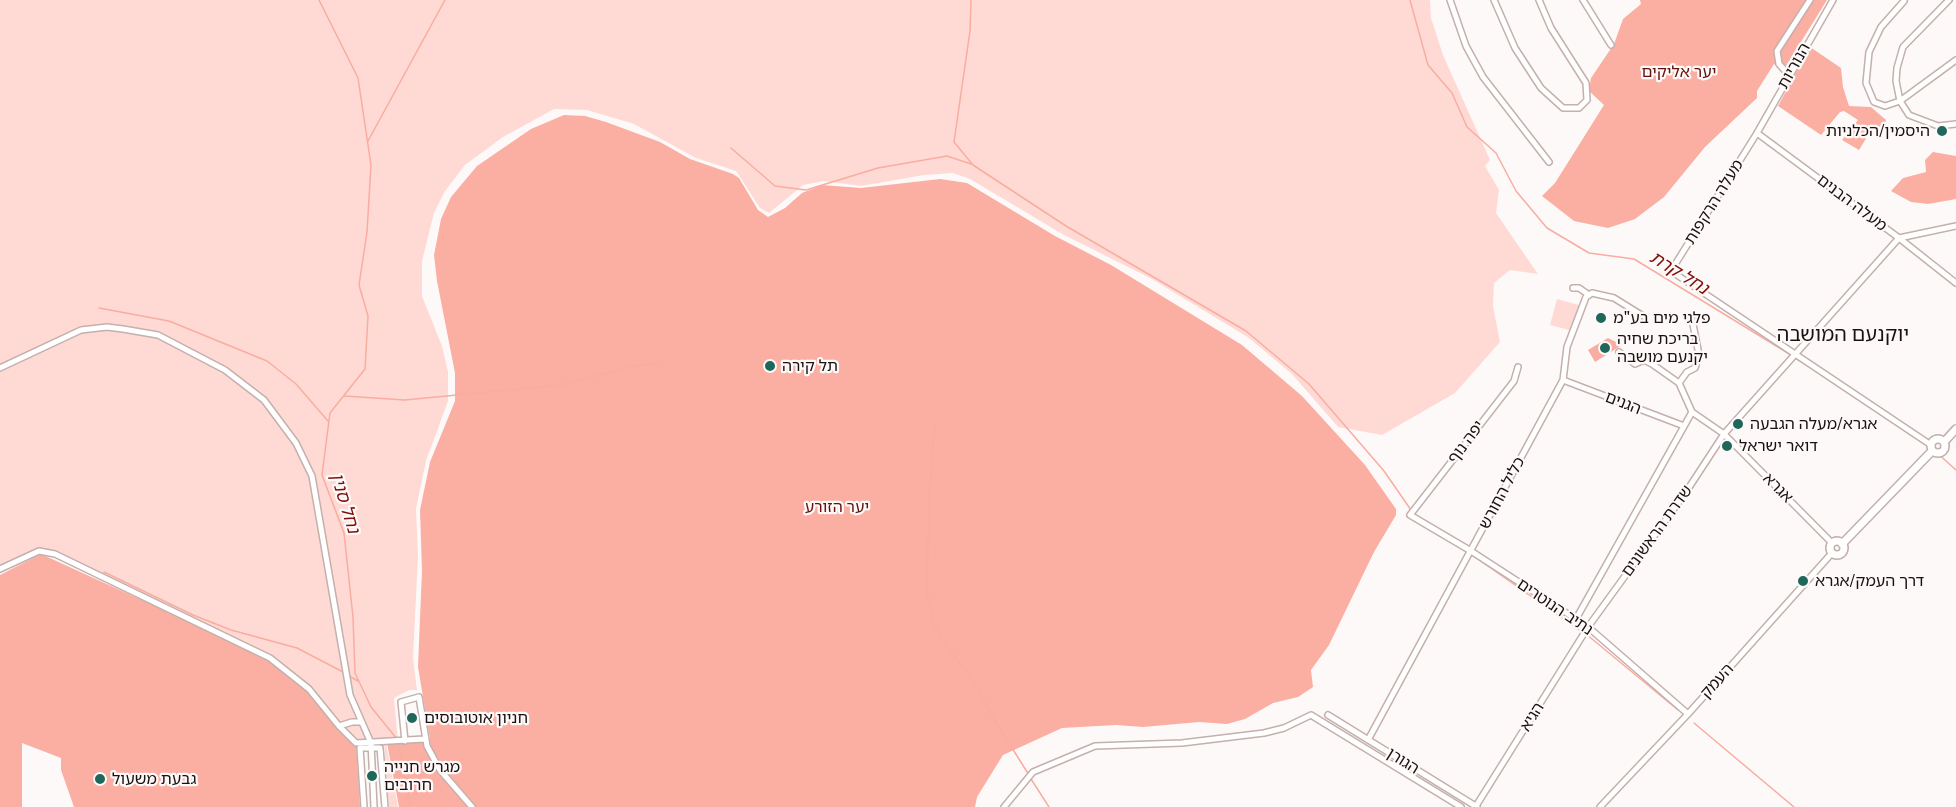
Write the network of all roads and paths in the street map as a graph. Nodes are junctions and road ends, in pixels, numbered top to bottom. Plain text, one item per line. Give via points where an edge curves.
1 (1450, 0) edge
2 (1494, 0) edge
3 (1539, 0) edge
4 (1583, 0) edge
5 (1810, 0) edge
6 (1833, 0) edge
7 (1949, 0) edge
8 (1904, 1) edge
9 (1611, 45) dead end
10 (1956, 60) edge
11 (1789, 75) junction
12 (1899, 101) junction
13 (1956, 124) edge
14 (1757, 133) junction
15 (1549, 162) dead end
16 (1956, 226) edge
17 (1899, 238) junction
18 (1956, 282) edge
19 (1573, 288) dead end
20 (1589, 295) junction
21 (1643, 315) dead end
22 (1692, 319) dead end
23 (1619, 352) dead end
24 (1796, 353) junction
25 (1518, 367) dead end
26 (0, 368) edge
27 (1563, 380) junction
28 (1679, 383) junction
29 (1692, 412) junction
30 (1684, 426) junction
31 (1956, 429) edge
32 (1724, 434) junction
33 (1944, 442) junction
34 (1931, 448) junction
35 (1410, 515) joint
36 (1832, 543) junction
37 (1842, 544) junction
38 (1471, 551) junction
39 (1832, 553) junction
40 (0, 569) edge
41 (1576, 619) junction
42 (1588, 627) junction
43 (1688, 714) junction
44 (1328, 715) dead end
45 (361, 722) junction
46 (339, 726) junction
47 (424, 739) junction
48 (1368, 740) junction
49 (400, 741) junction
50 (371, 745) junction
51 (364, 807) edge
52 (374, 807) edge
53 (385, 807) edge
54 (472, 807) edge
55 (1004, 807) edge
56 (1461, 807) edge
57 (1477, 807) edge
58 (1600, 807) edge

1 - 15 street via 1466,46 1483,77
2 - 3 street via 1515,48 1541,88 1563,108 1579,108 1587,100 1586,83 1551,28
4 - 9 street
5 - 11 street via 1777,51 1779,64
6 - 11 street, הנוריות
7 - 12 street via 1903,47 1897,68
8 - 12 street via 1876,35 1867,73 1868,93 1874,102 1885,106
10 - 12 street
11 - 14 street, הנוריות
12 - 13 street via 1916,119 1938,126
14 - 17 street, מעלה הבנים
14 - 24 street, מעלה הרקפות via 1671,271
16 - 17 street, מעלה הבנים
17 - 18 street
17 - 24 street, שדרת הראשונים
19 - 20 street
20 - 21 street via 1614,298
20 - 27 street, כליל החורש via 1567,347
22 - 28 street via 1699,355 1695,368
23 - 28 street via 1635,364 1644,360
24 - 32 street, שדרת הראשונים
24 - 34 street
25 - 35 street, יפה נוף via 1514,381
26 - 45 street via 81,330 123,328 158,335 225,370 264,400 296,443 312,476 343,663
27 - 30 street, הגנים
27 - 38 street, כליל החורש
28 - 29 street
29 - 30 street
29 - 32 street, אגרא
30 - 41 street
31 - 33 street
32 - 36 street, אגרא
32 - 42 street, שדרת הראשונים
33 - 34 street via 1936,439
33 - 34 street via 1942,452
34 - 37 street
35 - 38 street, נתיב הנוטרים
36 - 37 street
36 - 39 street
37 - 39 street via 1842,553
38 - 41 street, נתיב הנוטרים
38 - 48 street, כליל החורש
39 - 43 street, העמק
40 - 46 street via 39,551 55,554 270,657 309,689
41 - 42 street, נתיב הנוטרים
42 - 43 street, נתיב הנוטרים
42 - 57 street, הגיא
43 - 58 street, העמק
44 - 48 street, הגורן
45 - 46 street
45 - 50 street
46 - 50 street via 356,743
47 - 49 street
47 - 49 street via 419,697 401,702
47 - 54 street via 440,770
48 - 57 street, הגורן
49 - 50 street
50 - 51 street via 360,748
50 - 52 street
50 - 53 street via 380,748
55 - 56 street via 1033,772 1095,746 1182,743 1264,733 1311,715

